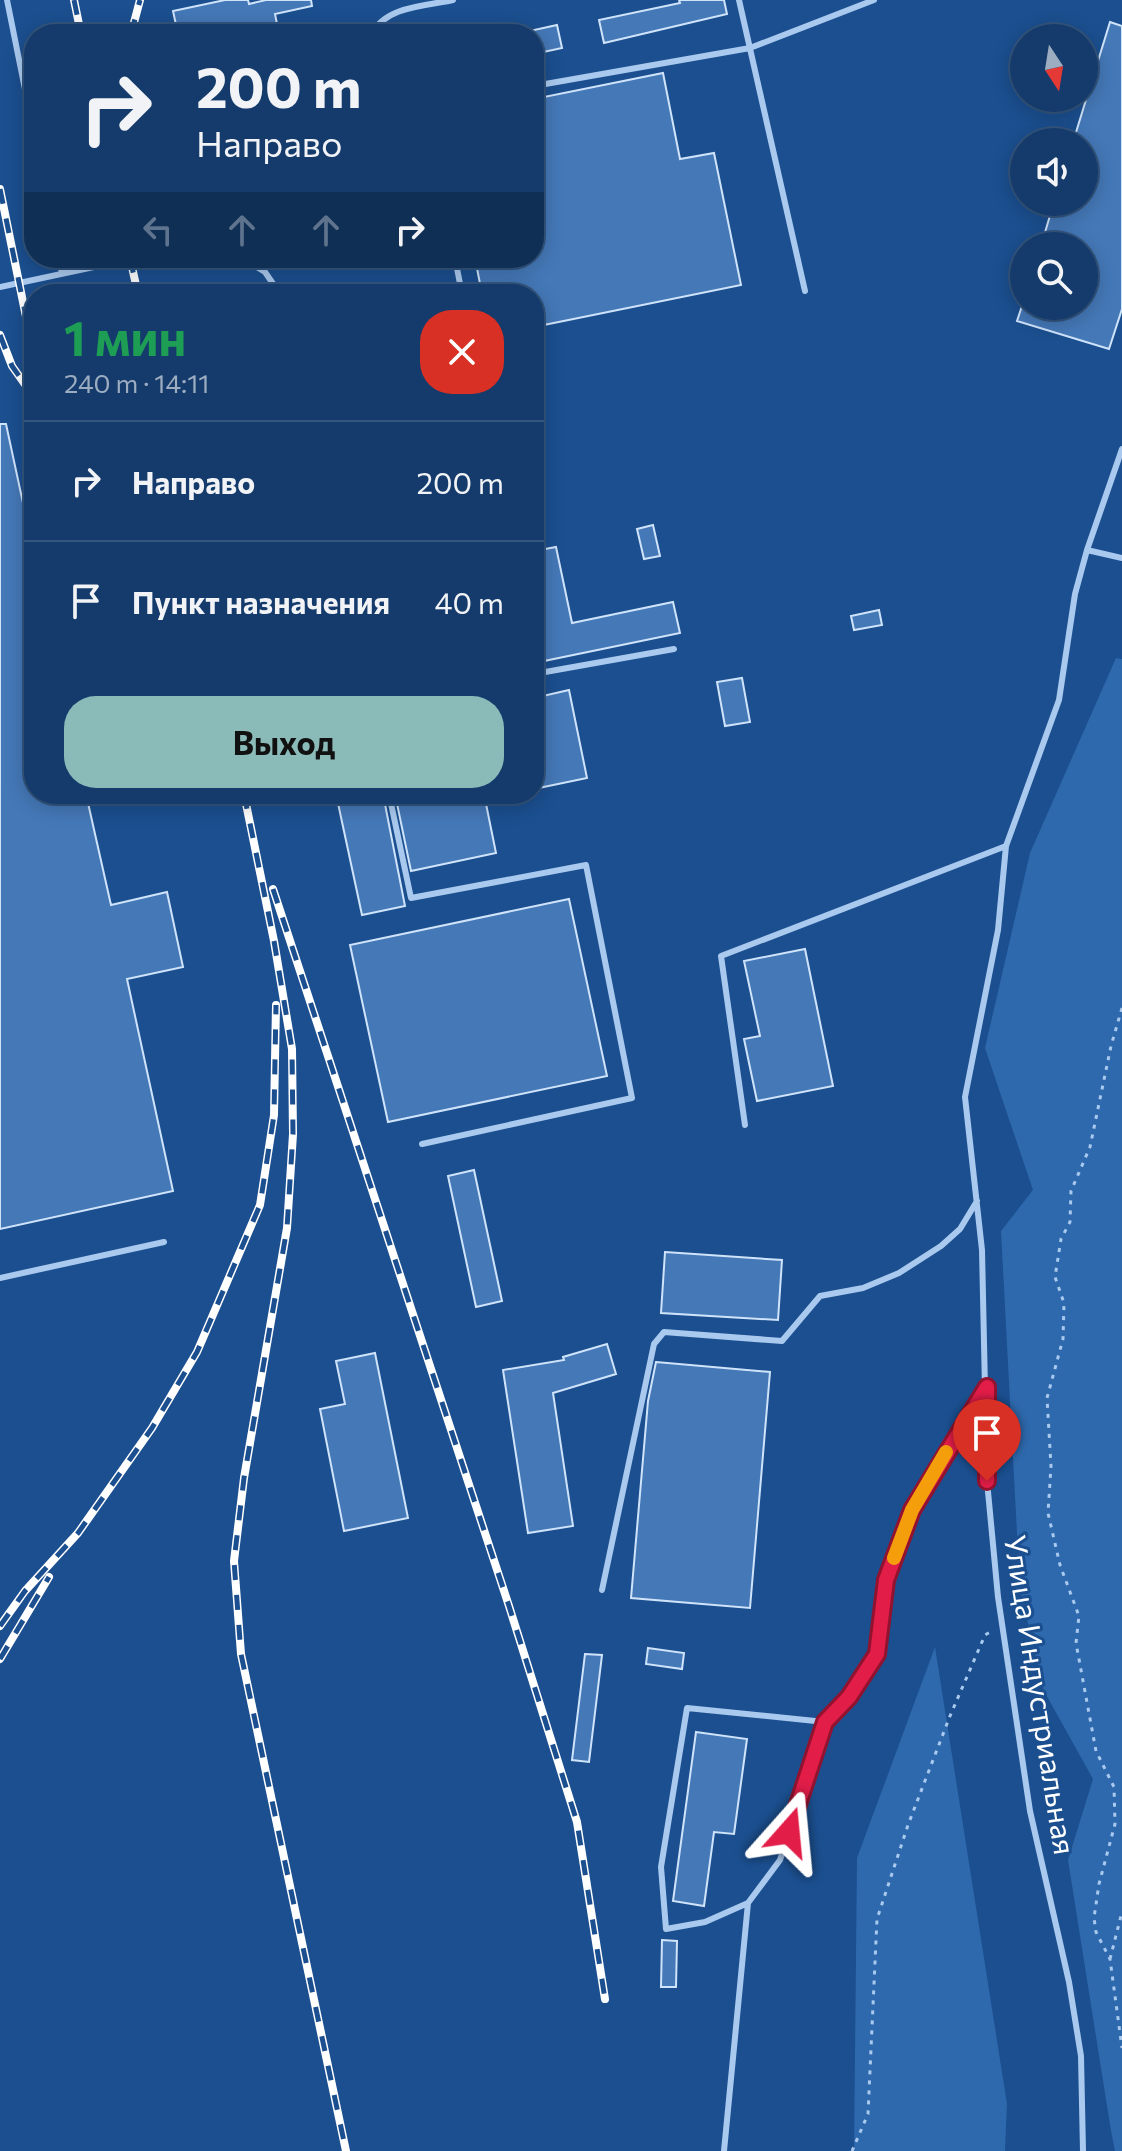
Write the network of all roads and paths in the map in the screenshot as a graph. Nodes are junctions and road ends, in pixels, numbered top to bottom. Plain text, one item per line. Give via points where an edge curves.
1 (7, 0) edge
2 (453, 0) edge
3 (739, 0) edge
4 (874, 0) edge
5 (378, 24) edge
6 (750, 48) junction
7 (24, 84) edge
8 (544, 84) edge
9 (61, 268) edge
10 (87, 268) edge
11 (258, 268) edge
12 (62, 273) junction
13 (273, 284) edge
14 (0, 287) edge
15 (805, 291) dead end
16 (1122, 449) edge
17 (1087, 550) junction
18 (1122, 558) edge
19 (674, 649) dead end
20 (544, 672) edge
21 (391, 804) edge
22 (1006, 846) junction
23 (1122, 1008) edge
24 (745, 1125) dead end
25 (422, 1144) dead end
26 (977, 1201) junction
27 (164, 1242) dead end
28 (0, 1278) edge
29 (987, 1387) junction
30 (602, 1590) dead end
31 (1002, 1626) junction
32 (825, 1722) junction
33 (748, 1903) junction
34 (1122, 1912) edge
35 (1110, 1959) junction
36 (1122, 2048) edge
37 (724, 2151) edge
38 (852, 2151) edge
39 (1083, 2151) edge

1 - 7 lane
2 - 5 lane via 391,13
3 - 6 lane
4 - 6 lane
6 - 8 lane
6 - 15 lane
9 - 12 lane
10 - 12 lane
11 - 13 lane
12 - 14 lane
16 - 17 lane, Улица Индустриальная
17 - 18 lane
17 - 22 lane, Улица Индустриальная via 1059,700
19 - 20 lane
21 - 25 lane via 411,898 586,865 632,1098
22 - 24 lane via 721,956
22 - 26 lane, Улица Индустриальная via 998,930 965,1097
23 - 35 path via 1090,1147 1071,1191 1070,1222 1061,1239 1055,1277 1064,1303 1063,1339 1047,1398 1048,1513 1079,1616 1076,1643 1096,1751 1114,1787 1115,1824 1094,1918
26 - 29 lane, Улица Индустриальная
26 - 30 lane via 960,1229 941,1246 863,1288 820,1296 782,1341 664,1332 654,1344
27 - 28 lane
29 - 31 lane, Улица Индустриальная via 987,1481
29 - 32 lane via 912,1510 886,1580 877,1654
31 - 38 path via 985,1635 956,1702 877,1919 868,2114
31 - 39 lane, Улица Индустриальная via 1030,1811 1081,2056
32 - 33 lane via 780,1860
32 - 33 lane via 687,1708 661,1867 666,1929 705,1922
33 - 37 lane
34 - 35 path
35 - 36 path

